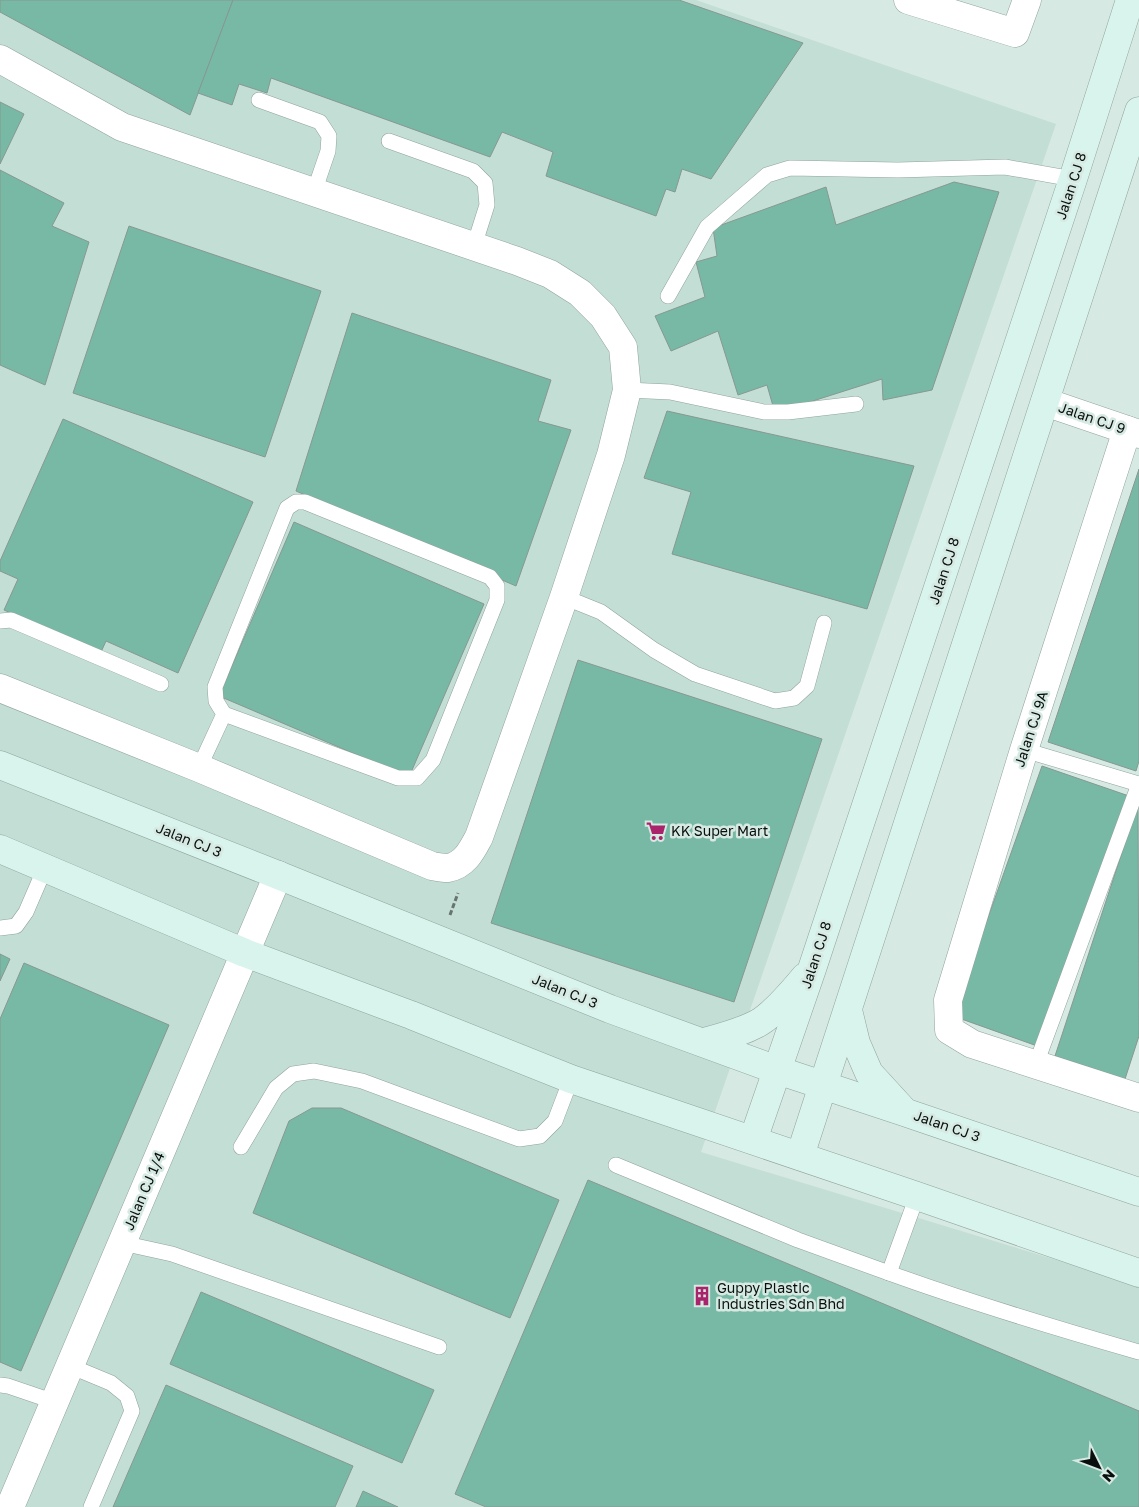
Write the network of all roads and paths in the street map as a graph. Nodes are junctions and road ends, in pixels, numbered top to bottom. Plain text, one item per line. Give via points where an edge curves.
1 (1027, 0) edge
2 (1130, 0) edge
3 (917, 1) edge
4 (0, 59) edge
5 (259, 100) dead end
6 (1139, 111) edge
7 (389, 141) dead end
8 (1132, 160) edge
9 (1073, 179) junction
10 (314, 192) junction
11 (474, 246) junction
12 (668, 296) dead end
13 (627, 390) junction
14 (1045, 402) junction
15 (856, 404) dead end
16 (1133, 432) edge
17 (564, 597) junction
18 (0, 620) edge
19 (824, 623) dead end
20 (161, 684) dead end
21 (0, 688) edge
22 (224, 714) junction
23 (1024, 750) junction
24 (0, 765) edge
25 (199, 768) junction
26 (1139, 784) edge
27 (0, 849) edge
28 (462, 863) junction
29 (45, 868) junction
30 (278, 875) junction
31 (0, 928) edge
32 (442, 942) junction
33 (245, 953) junction
34 (812, 969) junction
35 (848, 1010) junction
36 (704, 1042) junction
37 (1036, 1064) junction
38 (777, 1070) junction
39 (571, 1079) junction
40 (823, 1085) junction
41 (1139, 1098) edge
42 (904, 1112) junction
43 (753, 1140) junction
44 (241, 1147) dead end
45 (800, 1156) junction
46 (616, 1165) dead end
47 (1139, 1192) edge
48 (917, 1196) junction
49 (122, 1242) junction
50 (1139, 1273) edge
51 (890, 1274) junction
52 (438, 1347) dead end
53 (1139, 1352) edge
54 (70, 1366) junction
55 (0, 1385) edge
56 (55, 1402) junction
57 (10, 1507) edge
58 (90, 1507) edge

1 - 3 street via 1015,33
2 - 9 street, Jalan CJ 8
4 - 10 street via 122,127
5 - 10 lane via 320,122 329,136 328,152
6 - 8 street
7 - 11 lane via 473,171 485,183 487,205
8 - 14 street
9 - 12 lane via 1005,167 898,170 790,168 767,175 707,227
9 - 34 street, Jalan CJ 8
10 - 11 street
11 - 13 street via 550,274 580,292 603,316 623,347
13 - 15 lane via 670,392 764,412
13 - 17 street via 611,455
14 - 16 street, Jalan CJ 9
14 - 35 street
16 - 23 street, Jalan CJ 9A
17 - 19 lane via 601,612 654,650 695,674 775,701 794,698 807,686
17 - 28 street via 479,836
18 - 20 lane via 11,620
21 - 25 street
22 - 22 lane via 216,701 215,687 287,508 296,502 305,502 490,578 498,586 497,600 433,760 417,778 398,778
22 - 25 lane
23 - 26 lane
23 - 37 street, Jalan CJ 9A via 948,1000 949,1030 972,1044
24 - 30 street, Jalan CJ 3
25 - 28 street via 432,866 448,868
26 - 37 lane
27 - 29 street
28 - 32 path via 461,884
29 - 31 lane via 26,912 16,926
29 - 33 street
30 - 32 street, Jalan CJ 3
30 - 33 street, Jalan CJ 1/4
32 - 36 street, Jalan CJ 3 via 610,1009
33 - 39 street
33 - 49 street, Jalan CJ 1/4
34 - 36 street via 760,1022
34 - 38 street, Jalan CJ 8
35 - 40 street
35 - 42 street via 856,1043 869,1073
36 - 38 street, Jalan CJ 3
37 - 41 street
38 - 40 street, Jalan CJ 3
38 - 43 street, Jalan CJ 8
39 - 43 street
39 - 44 lane via 555,1121 540,1136 519,1139 362,1081 314,1071 293,1074 276,1088
40 - 42 street, Jalan CJ 3
40 - 45 street
42 - 47 street, Jalan CJ 3
43 - 45 street
45 - 48 street
46 - 51 lane
48 - 50 street
48 - 51 lane
49 - 52 lane via 172,1254
49 - 54 street, Jalan CJ 1/4
51 - 53 lane
54 - 56 street, Jalan CJ 1/4
54 - 58 lane via 111,1383 127,1396 132,1411
55 - 56 lane
56 - 57 street, Jalan CJ 1/4

